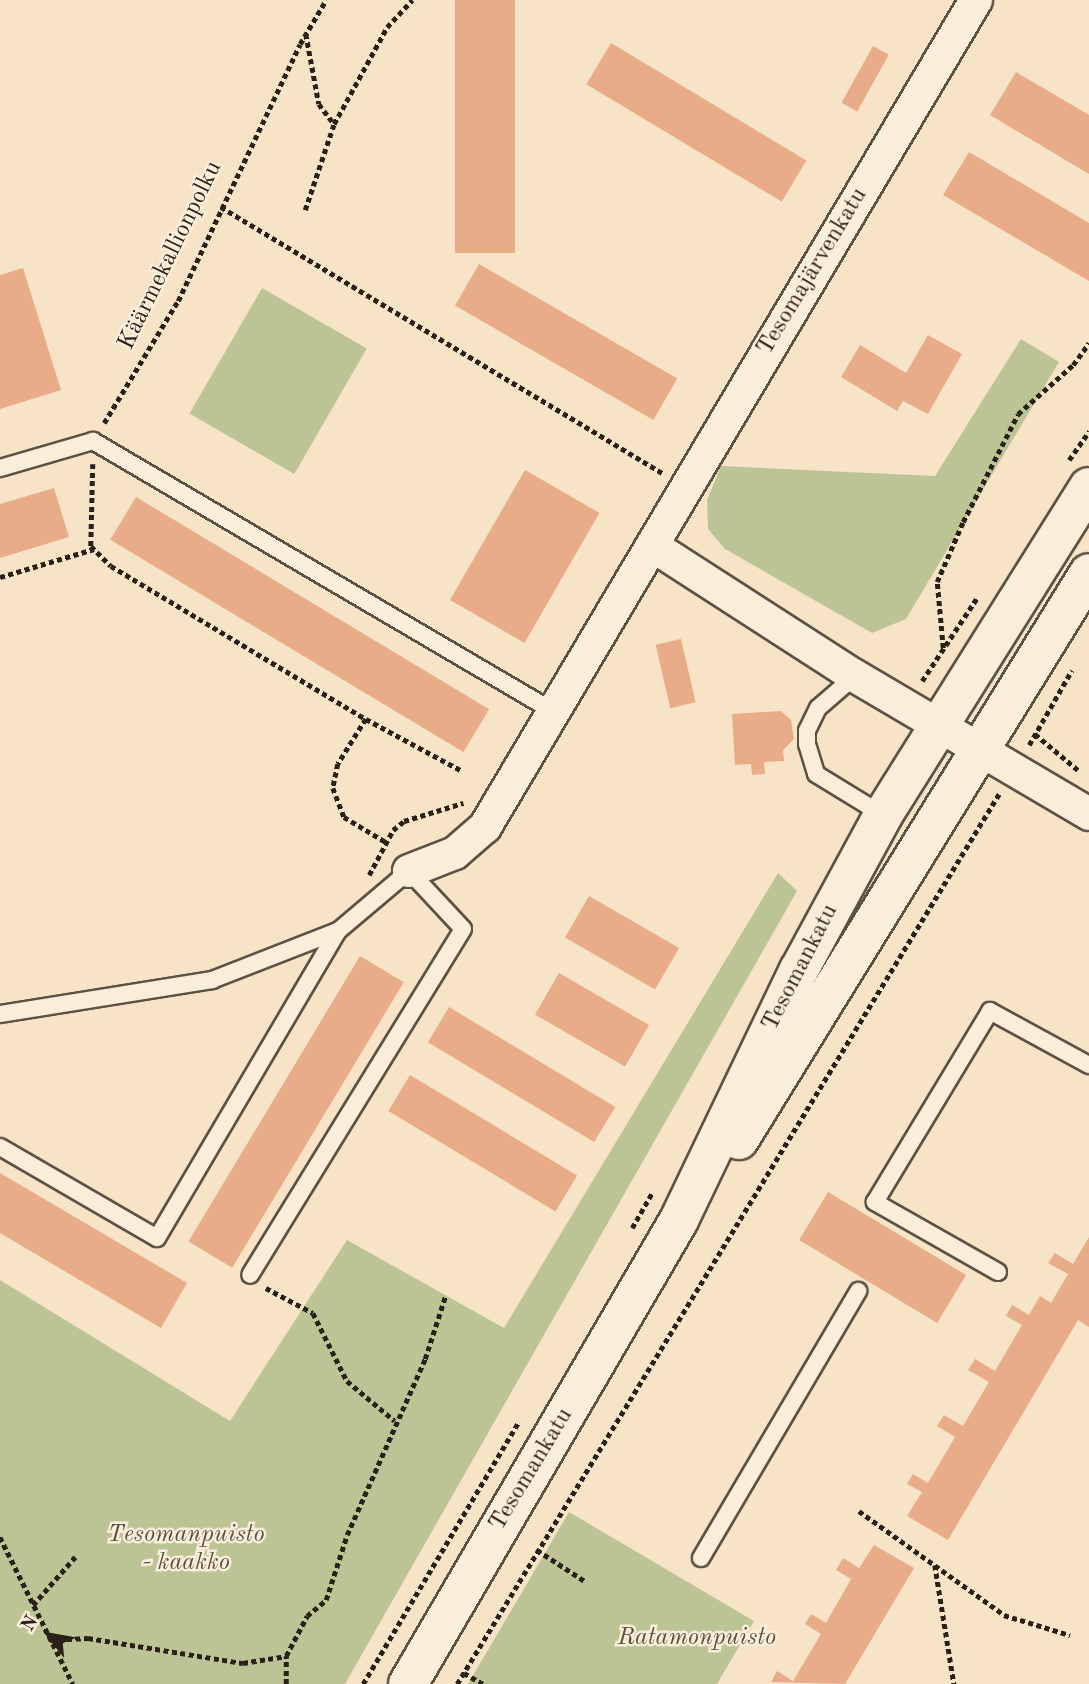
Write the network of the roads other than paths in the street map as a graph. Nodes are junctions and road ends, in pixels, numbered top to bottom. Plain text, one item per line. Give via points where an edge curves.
1 (976, 0) edge
2 (0, 468) edge
3 (1089, 487) edge
4 (653, 546) junction
5 (1089, 573) edge
6 (855, 676) junction
7 (556, 713) junction
8 (938, 724) junction
9 (982, 750) junction
10 (1089, 814) edge
11 (883, 815) junction
12 (409, 871) junction
13 (338, 931) junction
14 (0, 1014) edge
15 (1089, 1065) edge
16 (0, 1147) edge
17 (679, 1220) junction
18 (998, 1272) dead end
19 (250, 1275) road end
20 (858, 1291) dead end
21 (701, 1558) dead end
22 (408, 1684) edge

1 - 4 street, Tesomajärvenkatu
2 - 7 lane via 93,441
3 - 8 main road, Tesomankatu
4 - 6 street
4 - 7 street, Tesomajärvenkatu
5 - 9 main road, Tesomankatu
6 - 8 street
6 - 11 lane via 818,708 807,731 807,744 816,774
7 - 12 street, Tesomajärvenkatu via 485,827 455,853
8 - 9 street
8 - 11 main road, Tesomankatu
9 - 10 street
9 - 17 main road, Tesomankatu via 734,1149
11 - 17 main road, Tesomankatu via 799,970
12 - 13 lane
12 - 19 lane via 463,929
13 - 14 lane via 212,980
13 - 16 lane via 157,1238
15 - 18 lane via 990,1011 875,1202
17 - 22 main road, Tesomankatu
20 - 21 lane

